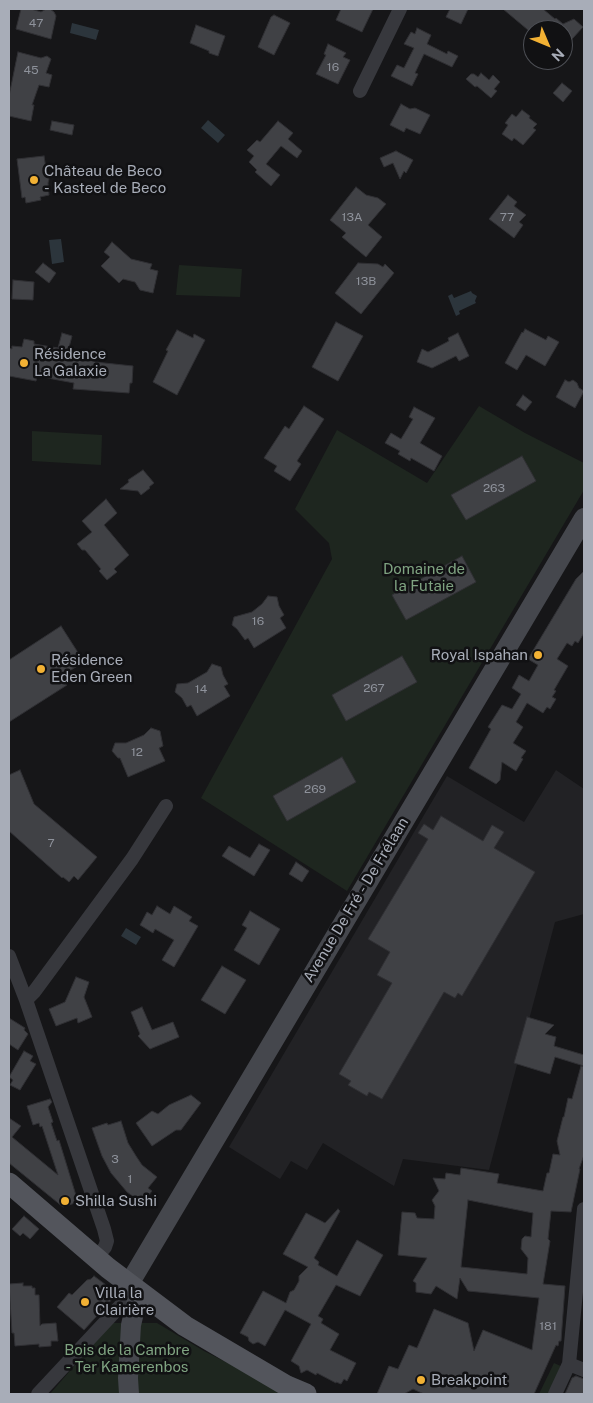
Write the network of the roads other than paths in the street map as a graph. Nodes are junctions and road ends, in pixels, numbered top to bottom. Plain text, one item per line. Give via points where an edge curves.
1 (400, 9) edge
2 (360, 91) dead end
3 (584, 518) edge
4 (166, 806) dead end
5 (9, 956) edge
6 (26, 1000) junction
7 (9, 1184) edge
8 (584, 1209) edge
9 (96, 1258) junction
10 (134, 1288) junction
11 (569, 1364) junction
12 (584, 1370) edge
13 (38, 1394) edge
14 (129, 1394) edge
15 (306, 1394) edge
16 (554, 1394) edge

1 - 2 street
3 - 10 main road, Avenue De Fré - De Frélaan
4 - 6 street via 132,859
5 - 6 street
6 - 9 street via 104,1229 106,1247
7 - 9 main road
8 - 11 street
9 - 10 main road
10 - 13 street
10 - 14 main road, Avenue De Fré - De Frélaan
10 - 15 main road via 185,1326
11 - 12 street
11 - 16 street

